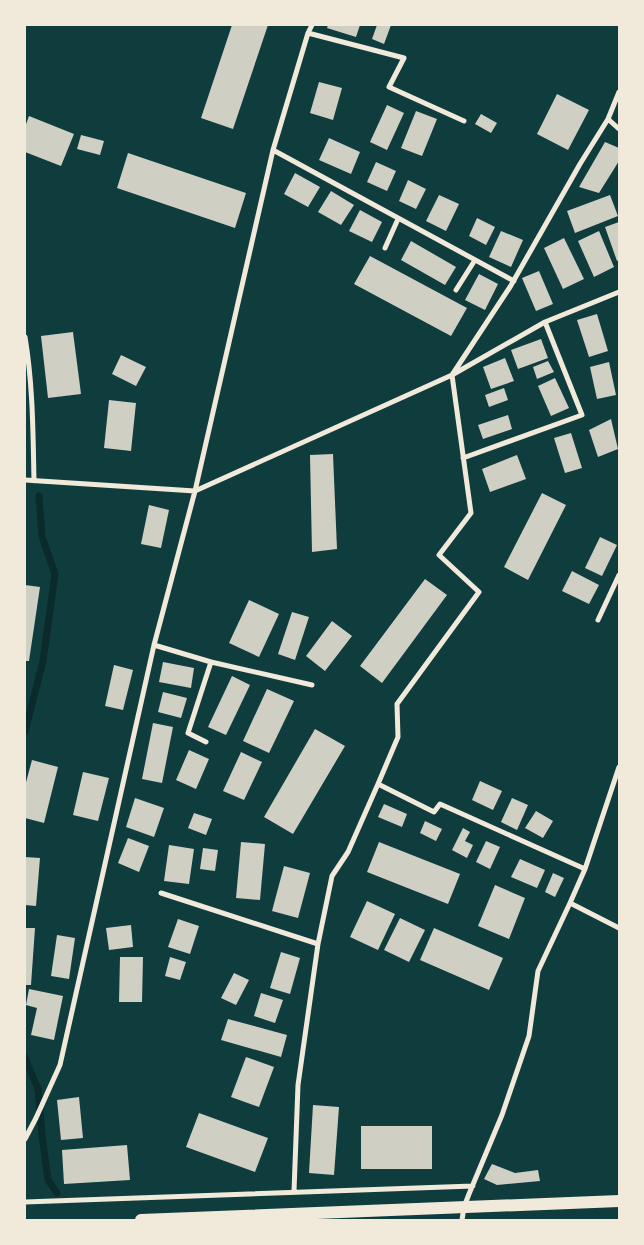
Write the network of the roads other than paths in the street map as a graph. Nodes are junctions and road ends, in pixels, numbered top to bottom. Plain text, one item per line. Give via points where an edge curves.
1 (312, 25) edge
2 (308, 33) junction
3 (619, 92) edge
4 (608, 119) junction
5 (464, 122) dead end
6 (619, 129) edge
7 (273, 150) junction
8 (398, 219) junction
9 (385, 248) dead end
10 (475, 260) junction
11 (514, 281) junction
12 (456, 290) dead end
13 (619, 292) edge
14 (545, 322) junction
15 (25, 338) edge
16 (452, 375) junction
17 (464, 458) junction
18 (25, 480) edge
19 (34, 481) junction
20 (196, 491) junction
21 (619, 575) edge
22 (598, 620) dead end
23 (154, 645) junction
24 (211, 662) junction
25 (312, 685) dead end
26 (206, 742) dead end
27 (619, 767) edge
28 (378, 784) junction
29 (585, 869) junction
30 (162, 893) dead end
31 (570, 903) junction
32 (619, 928) edge
33 (318, 944) junction
34 (26, 1137) edge
35 (473, 1186) junction
36 (294, 1191) junction
37 (619, 1201) edge
38 (25, 1202) edge
39 (463, 1214) edge
40 (141, 1220) edge

1 - 2 street
2 - 5 street via 404,58 389,87
2 - 7 street
3 - 4 street
4 - 6 street
4 - 11 street
7 - 8 street
7 - 20 street
8 - 9 street
8 - 10 street
10 - 11 street
10 - 12 street
11 - 16 street
13 - 14 street
14 - 16 street
14 - 17 street via 582,415
15 - 19 street via 32,399
16 - 17 street
16 - 20 street
17 - 28 street via 471,513 438,555 479,592 397,704 398,736
18 - 19 street
19 - 20 street
20 - 23 street
21 - 22 street
23 - 24 street
23 - 34 street via 60,1065
24 - 25 street
24 - 26 street via 188,733
27 - 29 street
28 - 29 street via 434,812 440,804
28 - 33 street via 348,852 332,876
29 - 31 street
30 - 33 street
31 - 32 street
31 - 35 street via 538,971 529,1036
33 - 36 street via 298,1085
35 - 36 street
35 - 39 street
36 - 38 street
37 - 39 main road
39 - 40 main road

